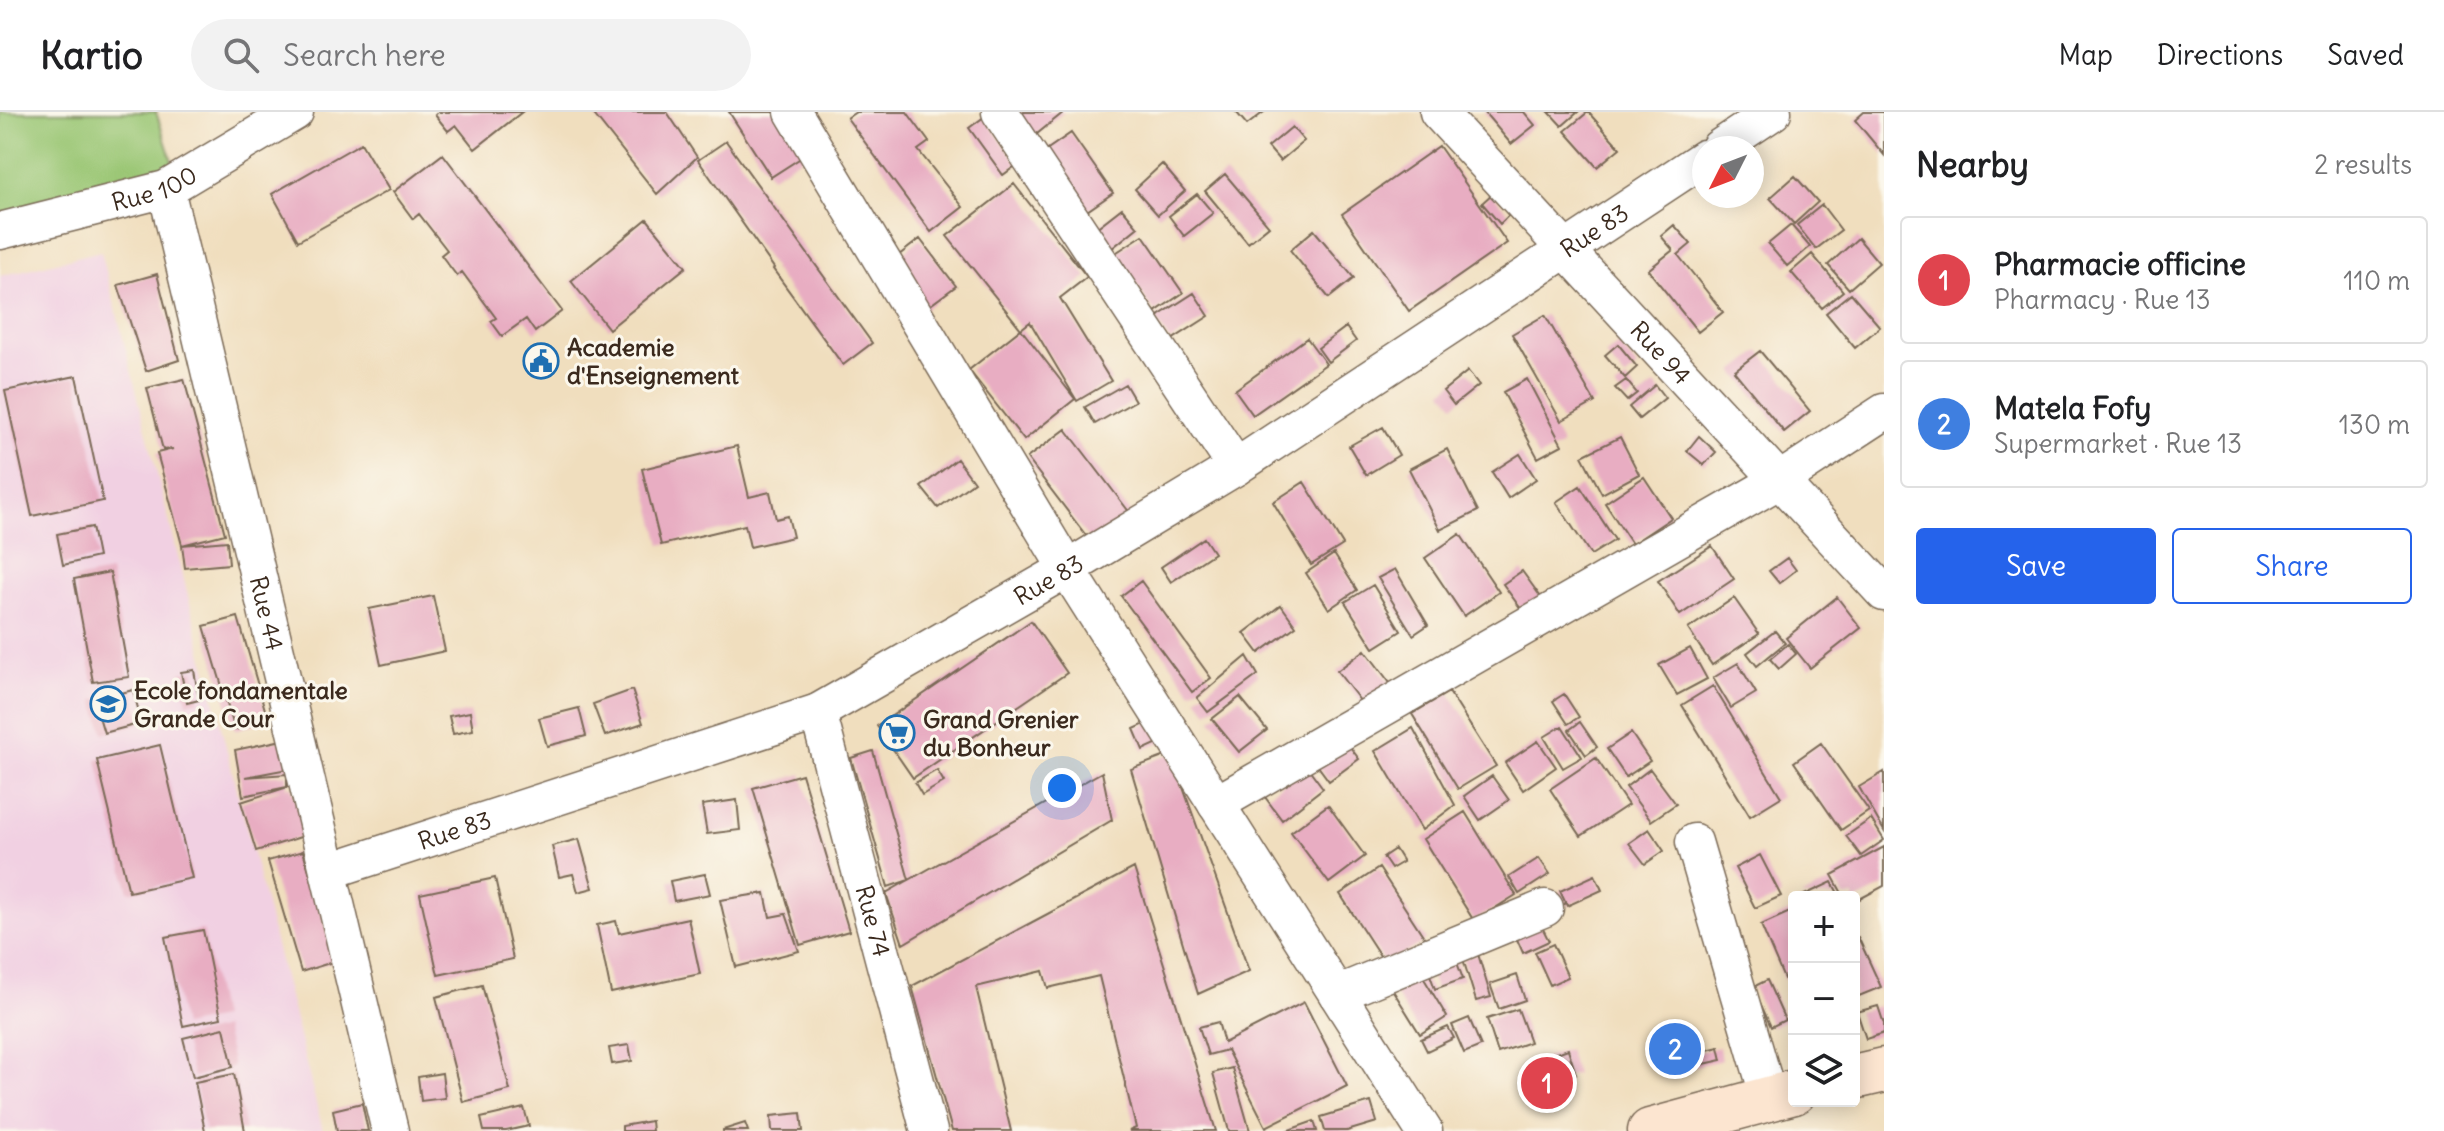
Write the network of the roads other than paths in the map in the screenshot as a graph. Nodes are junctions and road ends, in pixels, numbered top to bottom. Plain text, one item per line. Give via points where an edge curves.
1 (295, 112) edge
2 (793, 112) edge
3 (1000, 112) edge
4 (1438, 112) edge
5 (1773, 112) edge
6 (1737, 136) edge
7 (1692, 166) edge
8 (166, 189) junction
9 (0, 231) edge
10 (1566, 250) junction
11 (1884, 412) edge
12 (1236, 467) junction
13 (1780, 480) junction
14 (1067, 569) junction
15 (1884, 593) edge
16 (818, 712) junction
17 (1216, 804) junction
18 (1694, 842) dead end
19 (329, 871) junction
20 (1545, 908) dead end
21 (1337, 994) junction
22 (1884, 1072) edge
23 (1860, 1076) edge
24 (1781, 1095) edge
25 (390, 1131) edge
26 (929, 1131) edge
27 (1424, 1131) edge
28 (1650, 1131) edge

1 - 8 street, Rue 100
2 - 14 street
3 - 12 street
4 - 10 street, Rue 94
5 - 6 street
7 - 10 street, Rue 83
8 - 9 street, Rue 100
8 - 19 street, Rue 44
10 - 12 street, Rue 83
10 - 13 street, Rue 94
11 - 13 street
12 - 14 street, Rue 83
13 - 15 street, Rue 94
13 - 17 street
14 - 16 street, Rue 83
14 - 17 street
16 - 19 street, Rue 83
16 - 26 street, Rue 74
17 - 21 street
18 - 24 street
19 - 25 street, Rue 44
20 - 21 street
21 - 27 street
22 - 23 street
24 - 28 street

